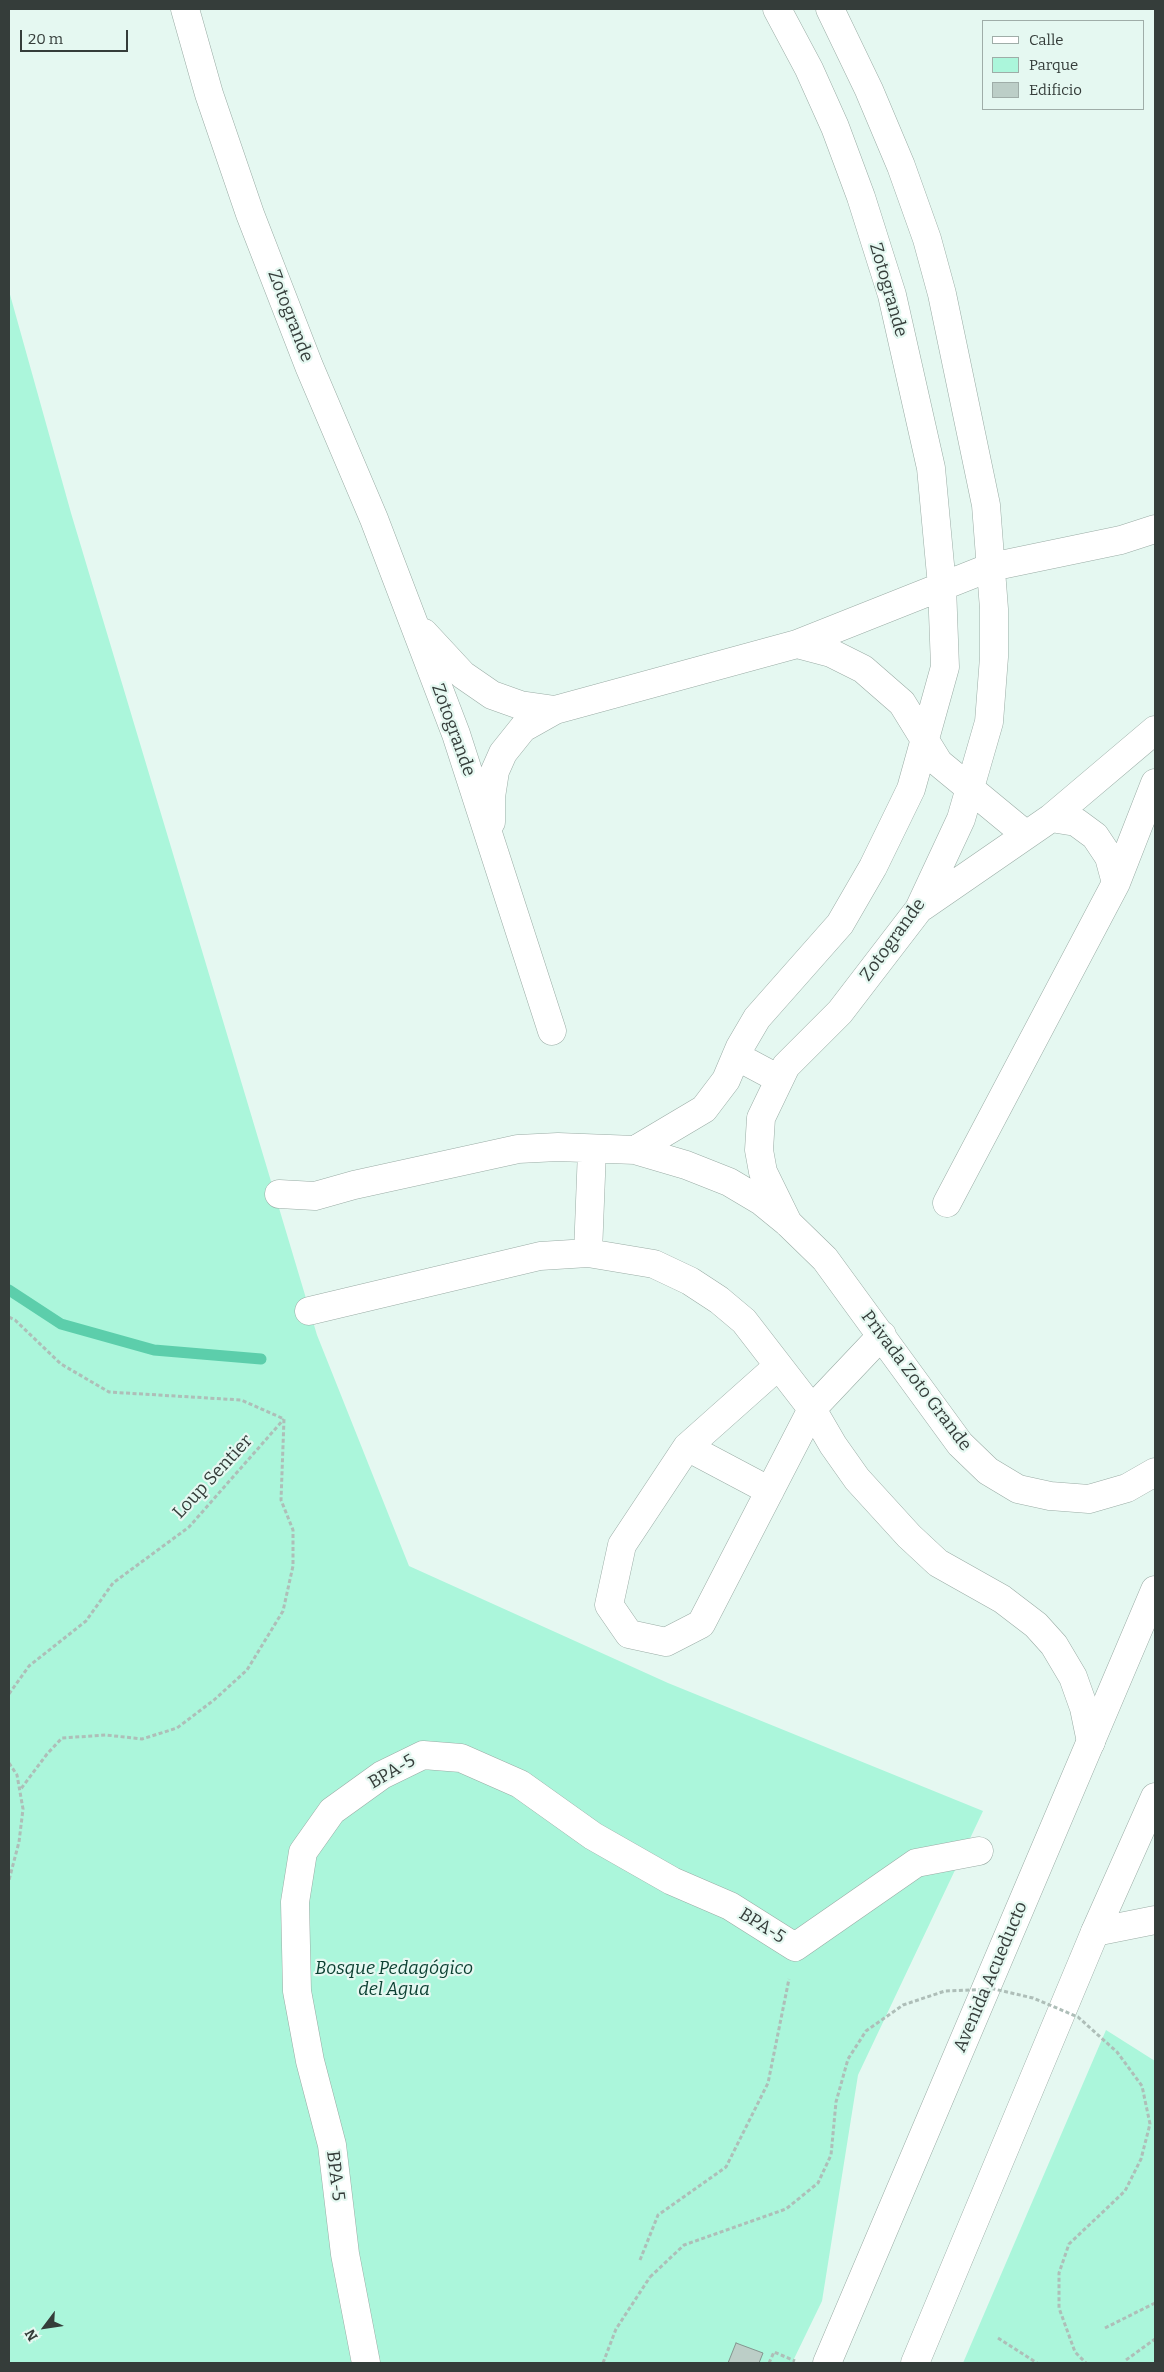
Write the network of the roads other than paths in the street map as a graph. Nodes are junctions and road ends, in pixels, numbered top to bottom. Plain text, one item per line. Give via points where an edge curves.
1 (185, 9) edge
2 (777, 9) edge
3 (830, 9) edge
4 (1155, 529) edge
5 (1121, 540) junction
6 (1155, 544) edge
7 (991, 567) junction
8 (942, 586) junction
9 (411, 617) junction
10 (797, 644) junction
11 (555, 710) junction
12 (1155, 730) edge
13 (924, 741) junction
14 (1155, 782) edge
15 (970, 788) junction
16 (1051, 818) junction
17 (1026, 834) junction
18 (492, 844) junction
19 (1116, 883) junction
20 (919, 909) junction
21 (552, 1031) dead end
22 (736, 1056) junction
23 (779, 1079) junction
24 (592, 1150) junction
25 (635, 1150) junction
26 (280, 1194) dead end
27 (947, 1203) dead end
28 (788, 1223) junction
29 (588, 1253) junction
30 (309, 1311) dead end
31 (882, 1335) junction
32 (778, 1366) junction
33 (812, 1409) junction
34 (687, 1447) junction
35 (1155, 1472) edge
36 (770, 1491) junction
37 (1155, 1590) edge
38 (1091, 1742) junction
39 (1155, 1797) edge
40 (979, 1851) dead end
41 (1155, 1920) edge
42 (1095, 1932) junction
43 (366, 2363) edge
44 (827, 2363) edge
45 (915, 2363) edge

1 - 9 street, Zotogrande via 209,94 250,214
2 - 8 street, Zotogrande via 835,127 892,296 931,468
3 - 7 street, Zotogrande via 869,90 927,239 955,348 986,505
4 - 5 street, Zotogrande
5 - 6 street, Zotogrande
5 - 7 street, Zotogrande
7 - 8 street, Zotogrande
7 - 15 street, Zotogrande via 994,657 989,722
8 - 10 street, Zotogrande
8 - 13 street, Zotogrande via 945,667
9 - 11 street, Zotogrande via 463,675 492,695 520,705
9 - 18 street, Zotogrande via 456,734
10 - 11 street, Zotogrande
10 - 13 street via 831,653 863,669 902,703
11 - 18 street, Zotogrande via 523,728 499,762 491,797
12 - 16 street
13 - 15 street via 939,763
13 - 22 street, Zotogrande via 911,789 873,867 840,924 757,1018
14 - 19 street
15 - 17 street
15 - 20 street, Zotogrande via 961,819
16 - 17 street
16 - 19 street via 1076,822 1095,836 1109,857
17 - 20 street
18 - 21 street, Zotogrande
19 - 27 street
20 - 23 street, Zotogrande via 840,1012 786,1066
22 - 23 street
22 - 25 street, Zotogrande via 726,1080 704,1108
23 - 28 street, Zotogrande via 761,1118 759,1150 763,1172
24 - 25 street
24 - 26 street via 558,1147 518,1149 316,1196
24 - 29 street
25 - 28 street via 729,1182 761,1201
28 - 31 street, Privada Zoto Grande via 825,1259
29 - 30 street via 540,1256 499,1264
29 - 32 street via 654,1264 690,1281 744,1321
31 - 33 street
31 - 35 street, Privada Zoto Grande via 960,1444 988,1471 1018,1489 1089,1499 1128,1488
32 - 33 street
32 - 34 street
33 - 36 street
33 - 38 street via 857,1479 909,1536 938,1563 1002,1599 1036,1625 1054,1645 1073,1677
34 - 36 street
34 - 36 street via 622,1545 609,1605 629,1634 666,1642 701,1624
37 - 38 street, Avenida Acueducto
38 - 44 street, Avenida Acueducto
39 - 42 street
40 - 43 street, BPA-5 via 916,1863 795,1947 730,1906 672,1881 593,1836 520,1784 461,1758 423,1755 382,1775 332,1811 303,1852 295,1902 297,1990 310,2061 332,2145 344,2254
41 - 42 street
42 - 45 street

